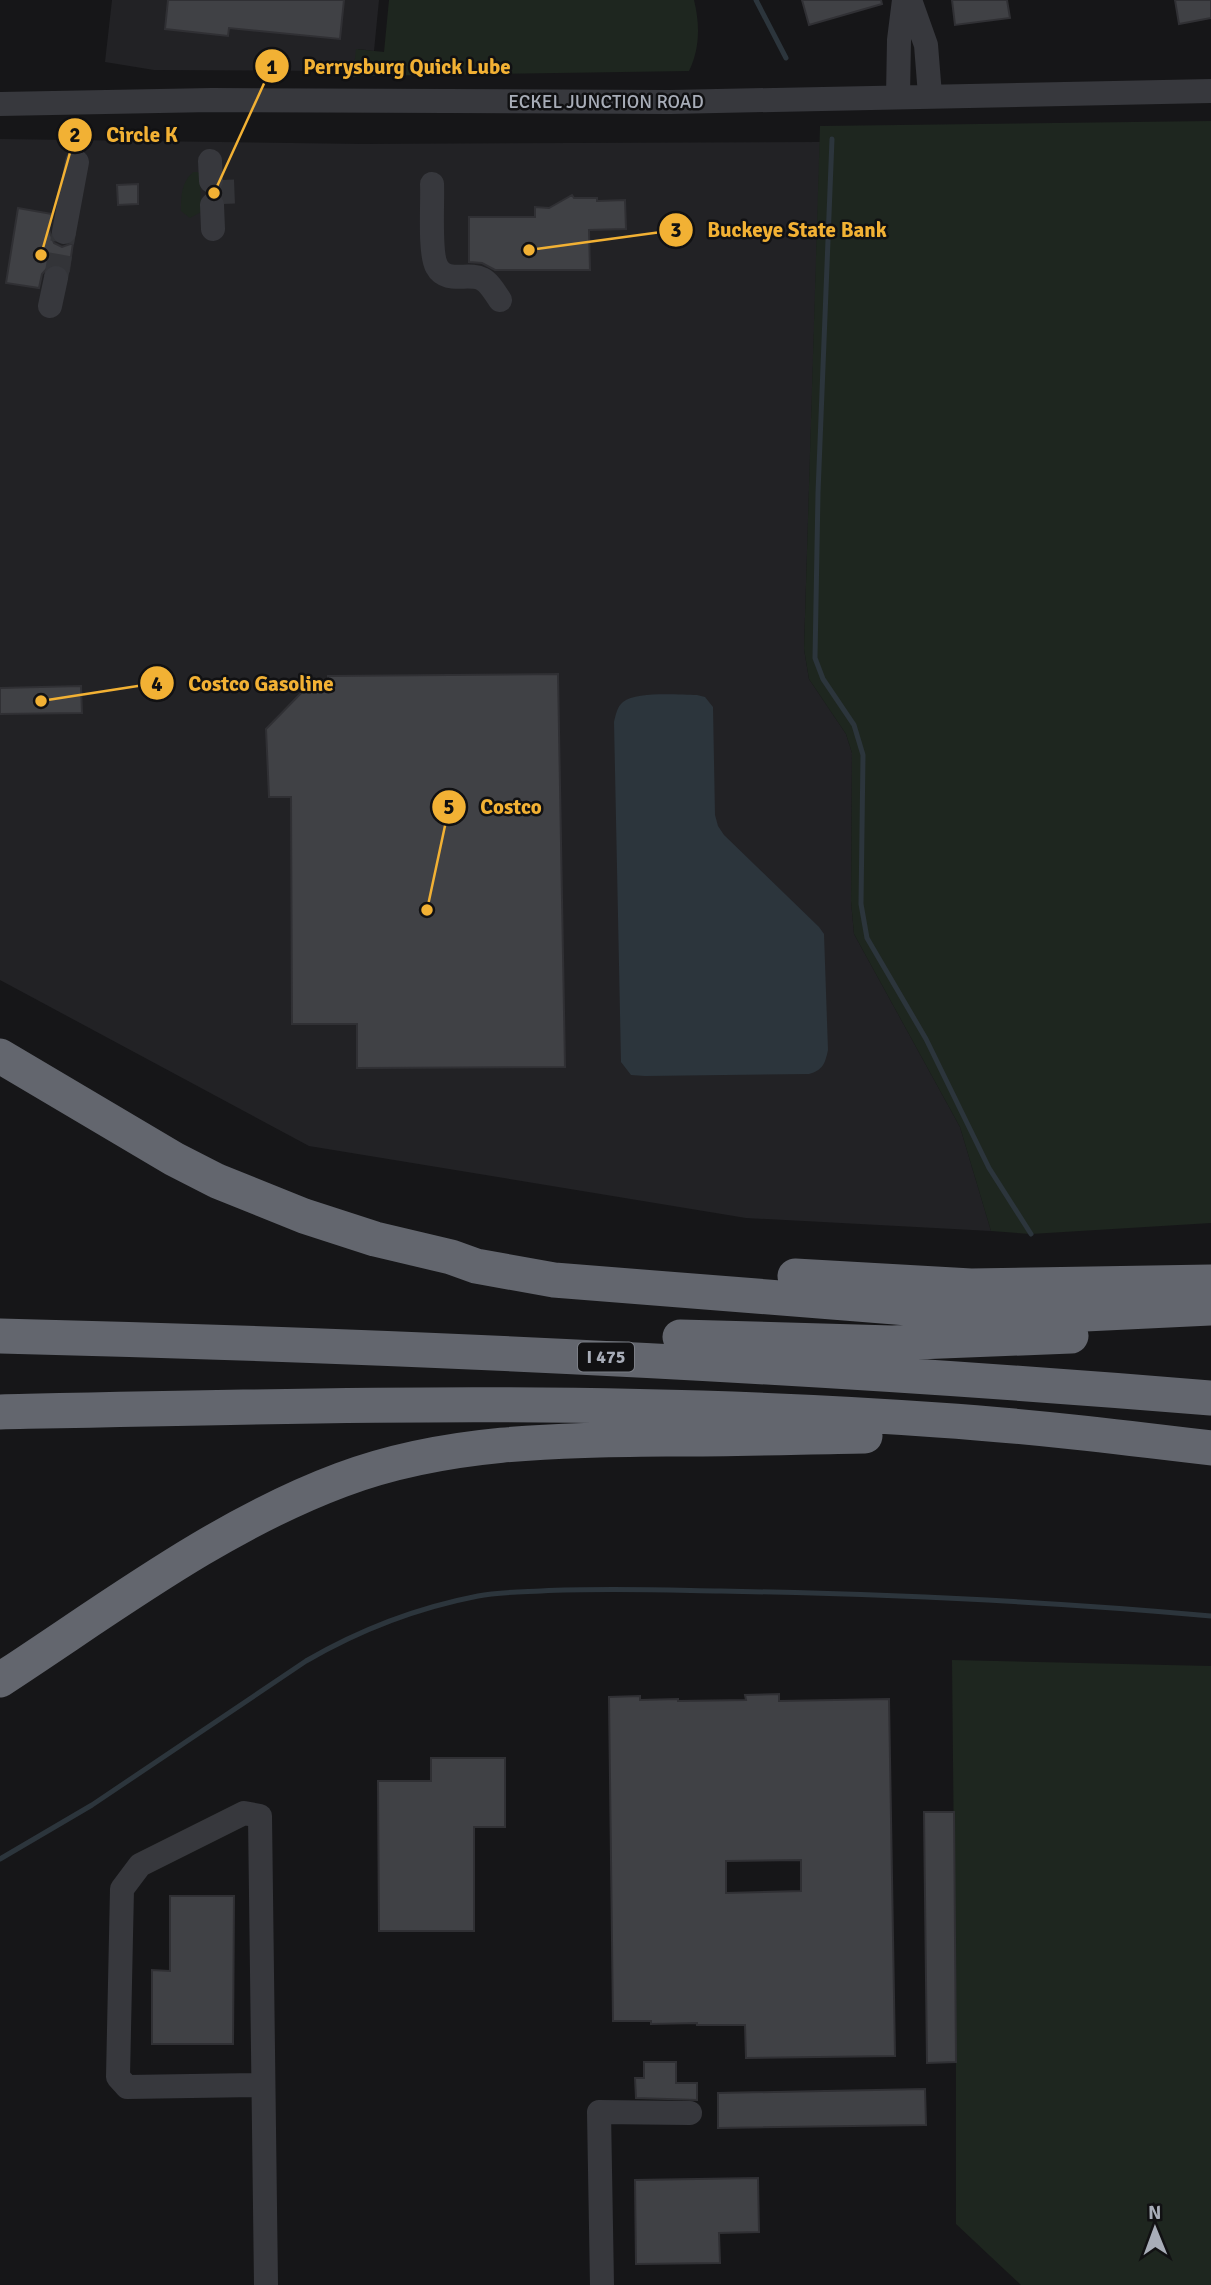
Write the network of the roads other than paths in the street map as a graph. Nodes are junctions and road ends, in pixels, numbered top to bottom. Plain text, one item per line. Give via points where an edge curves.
1 (904, 0) edge
2 (910, 0) edge
3 (1211, 91) edge
4 (930, 95) junction
5 (898, 96) junction
6 (0, 104) edge
7 (78, 162) dead end
8 (432, 184) dead end
9 (64, 232) tunnel mouth
10 (56, 278) tunnel mouth
11 (500, 300) dead end
12 (50, 306) dead end
13 (0, 1056) edge
14 (0, 1063) edge
15 (62, 1093) junction
16 (451, 1257) junction
17 (1211, 1282) edge
18 (1211, 1308) edge
19 (0, 1324) edge
20 (1211, 1325) edge
21 (0, 1336) edge
22 (1211, 1398) edge
23 (0, 1412) edge
24 (1075, 1432) junction
25 (1211, 1448) edge
26 (243, 1525) junction
27 (0, 1662) edge
28 (0, 1680) edge
29 (263, 2085) junction
30 (690, 2113) dead end
31 (266, 2285) edge
32 (602, 2285) edge

1 - 5 street
2 - 4 street via 926,45
3 - 4 street, ECKEL JUNCTION ROAD
4 - 5 street, ECKEL JUNCTION ROAD
5 - 6 street, ECKEL JUNCTION ROAD via 632,102
7 - 9 street
8 - 11 street via 437,267 456,277 480,277
10 - 12 street
13 - 15 highway
14 - 15 highway
15 - 16 highway via 216,1181 375,1239
16 - 17 highway via 971,1286
16 - 18 highway via 554,1280 958,1312 1065,1315
19 - 20 highway via 406,1325 879,1343 1014,1340
21 - 22 highway, I 475 via 296,1343 682,1361
23 - 24 highway via 437,1405 681,1408 912,1418
24 - 25 highway
24 - 26 highway via 502,1445 448,1452 342,1480
26 - 27 highway via 135,1577
26 - 28 highway
29 - 29 street via 260,1816 244,1813 140,1865 122,1889 118,2077 127,2087
29 - 31 street
30 - 32 street via 600,2112

